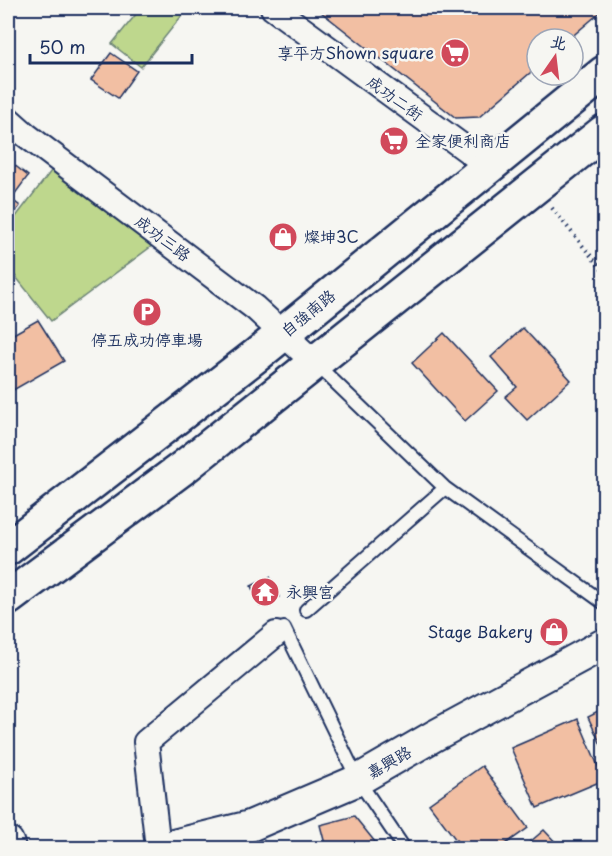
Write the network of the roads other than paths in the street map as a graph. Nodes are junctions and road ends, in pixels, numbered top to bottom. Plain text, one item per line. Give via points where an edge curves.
1 (273, 8) edge
2 (604, 73) edge
3 (8, 119) edge
4 (604, 132) edge
5 (489, 166) junction
6 (283, 334) junction
7 (314, 362) junction
8 (445, 488) junction
9 (8, 548) edge
10 (8, 598) edge
11 (604, 603) edge
12 (306, 609) dead end
13 (280, 631) joint
14 (604, 644) edge
15 (358, 780) junction
16 (8, 842) edge
17 (10, 849) edge
18 (159, 849) edge
19 (404, 849) edge

1 - 5 street, 成功二街
2 - 5 main road, 自強南路
3 - 6 street, 成功三路 via 255,308
4 - 7 main road
5 - 6 main road, 自強南路
6 - 7 street, 成功三路
6 - 9 main road, 自強南路
7 - 8 lane
7 - 10 main road via 183,467
8 - 11 lane
8 - 12 lane
13 - 15 lane
13 - 18 street via 146,742
14 - 15 street, 嘉興路
15 - 18 street, 嘉興路 via 250,826
15 - 19 lane
16 - 17 street

